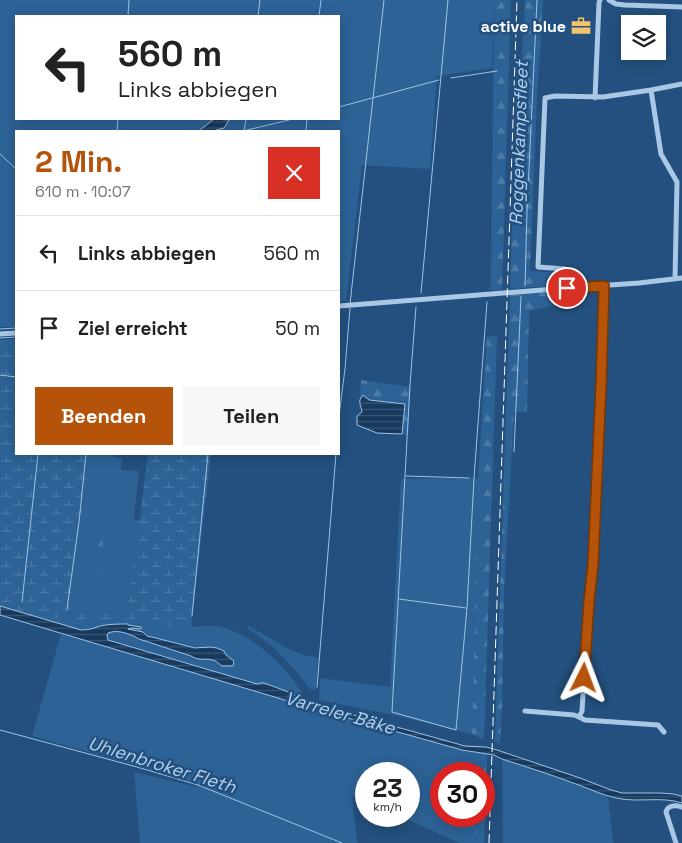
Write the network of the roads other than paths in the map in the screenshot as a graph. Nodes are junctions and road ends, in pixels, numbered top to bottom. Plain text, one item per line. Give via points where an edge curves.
1 (600, 0) edge
2 (609, 0) edge
3 (682, 7) edge
4 (682, 84) edge
5 (651, 90) junction
6 (595, 98) junction
7 (682, 278) edge
8 (675, 279) junction
9 (604, 286) junction
10 (567, 288) junction
11 (340, 306) edge
12 (15, 333) edge
13 (0, 334) edge
14 (525, 711) dead end
15 (579, 717) junction
16 (664, 732) dead end
17 (682, 807) edge
18 (676, 843) edge

1 - 6 street
2 - 3 street via 625,5
4 - 5 street
5 - 6 street
5 - 8 street via 662,154 677,182
6 - 10 street via 545,98 538,267 566,269
7 - 8 street
8 - 9 street
9 - 10 street
9 - 15 street via 593,565
10 - 11 street
12 - 13 street
14 - 15 street
15 - 16 street via 658,725
17 - 18 street via 671,806 666,812

